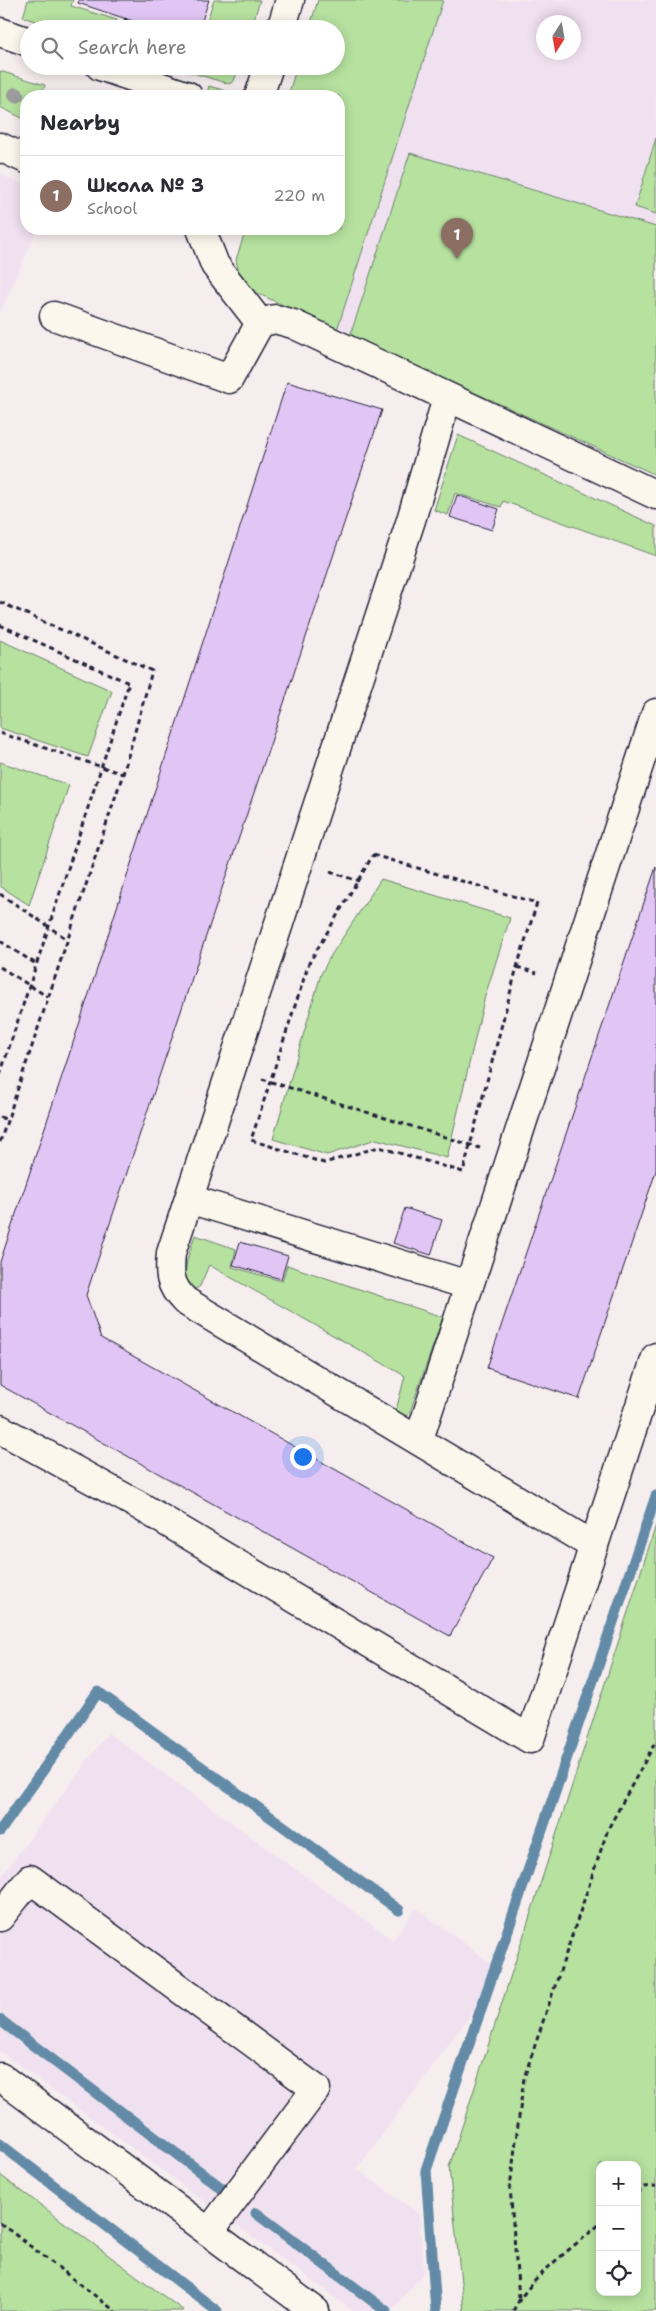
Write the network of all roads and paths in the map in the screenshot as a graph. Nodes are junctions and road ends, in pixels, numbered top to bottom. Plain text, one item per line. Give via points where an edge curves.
1 (290, 0) edge
2 (284, 20) edge
3 (0, 32) edge
4 (20, 39) edge
5 (126, 75) edge
6 (266, 75) edge
7 (170, 90) edge
8 (262, 90) edge
9 (0, 147) edge
10 (20, 156) edge
11 (203, 235) edge
12 (54, 316) dead end
13 (260, 323) junction
14 (447, 398) junction
15 (656, 495) edge
16 (0, 602) edge
17 (1, 626) edge
18 (656, 713) edge
19 (0, 733) edge
20 (103, 767) junction
21 (123, 774) junction
22 (0, 894) edge
23 (48, 925) junction
24 (67, 939) junction
25 (0, 941) edge
26 (36, 964) junction
27 (0, 967) edge
28 (29, 985) junction
29 (48, 997) junction
30 (232, 1068) junction
31 (0, 1075) edge
32 (270, 1081) junction
33 (0, 1117) edge
34 (8, 1120) junction
35 (0, 1142) edge
36 (470, 1145) junction
37 (511, 1157) junction
38 (189, 1199) junction
39 (468, 1284) junction
40 (656, 1356) edge
41 (0, 1429) edge
42 (419, 1440) junction
43 (594, 1546) junction
44 (656, 1742) edge
45 (0, 1917) edge
46 (0, 2077) edge
47 (656, 2186) edge
48 (641, 2190) edge
49 (0, 2223) edge
50 (596, 2227) edge
51 (209, 2232) junction
52 (519, 2298) junction
53 (115, 2311) edge
54 (314, 2311) edge
55 (513, 2311) edge

1 - 2 lane
3 - 4 lane
5 - 7 lane
6 - 8 lane
9 - 10 lane
11 - 13 lane via 215,265
12 - 13 lane via 229,379
13 - 14 lane via 275,319 293,324
14 - 15 lane
14 - 30 lane via 411,520
16 - 21 path via 152,672
17 - 20 path via 129,683
18 - 37 lane
19 - 20 path
20 - 21 path
20 - 23 path
21 - 24 path
22 - 23 path
23 - 24 path
23 - 26 path
24 - 29 path
25 - 26 path
26 - 28 path
27 - 28 path
28 - 29 path
28 - 31 path
29 - 34 path
30 - 32 path
30 - 38 lane
32 - 36 path
32 - 36 path via 250,1140 324,1163 379,1147 463,1172
32 - 36 path via 310,963 373,855 537,903
33 - 34 path
34 - 35 path
36 - 37 path
37 - 39 lane
38 - 39 lane
38 - 42 lane via 171,1253 169,1270 174,1290 185,1301
39 - 42 lane
40 - 43 lane
41 - 43 lane via 140,1506 530,1740
42 - 43 lane
44 - 52 path via 608,1828 524,2078 510,2187
45 - 51 lane via 30,1879 316,2089
46 - 51 lane
47 - 48 path
49 - 53 path
50 - 52 path
51 - 54 lane
52 - 55 path

